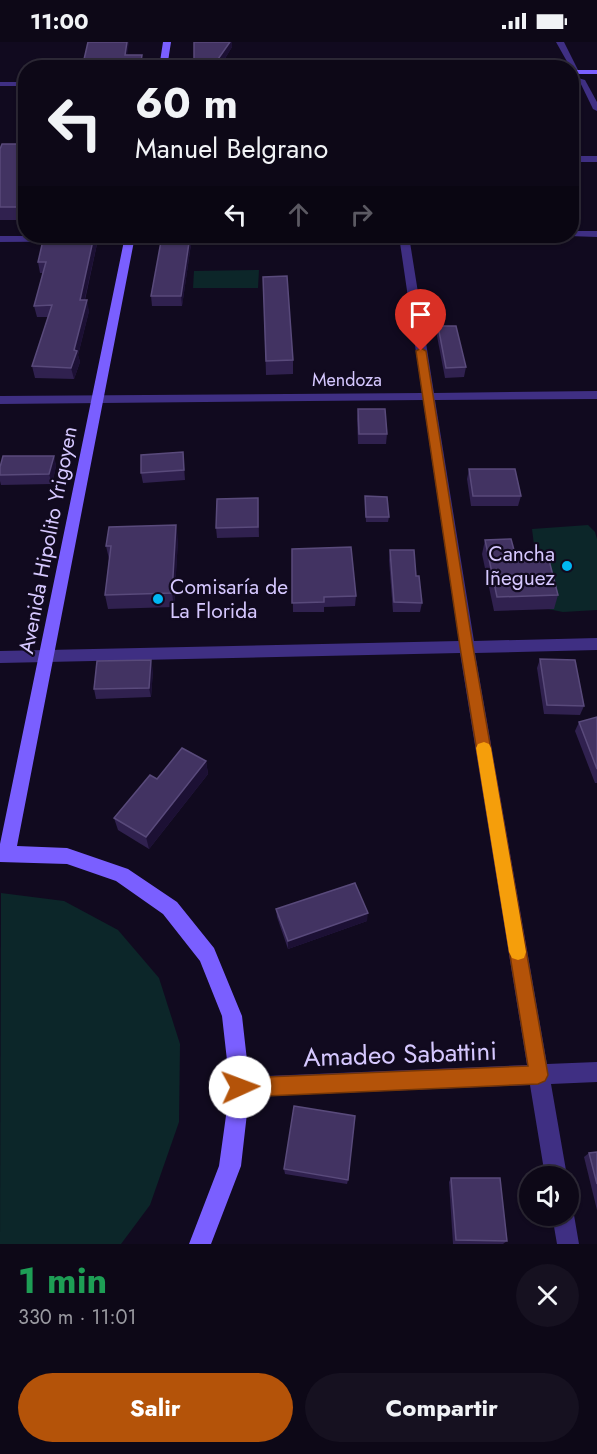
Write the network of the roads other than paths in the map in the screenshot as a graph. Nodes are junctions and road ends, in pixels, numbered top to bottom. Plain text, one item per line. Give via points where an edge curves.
1 (166, 42) edge
2 (560, 42) edge
3 (164, 60) edge
4 (569, 60) edge
5 (597, 72) edge
6 (579, 75) edge
7 (579, 76) edge
8 (579, 80) edge
9 (597, 80) edge
10 (0, 84) edge
11 (18, 84) edge
12 (597, 109) edge
13 (579, 159) edge
14 (597, 159) edge
15 (579, 234) edge
16 (597, 234) edge
17 (0, 239) edge
18 (18, 239) edge
19 (129, 243) edge
20 (405, 243) edge
21 (597, 395) edge
22 (428, 397) junction
23 (98, 399) junction
24 (0, 400) edge
25 (597, 644) edge
26 (466, 647) junction
27 (0, 657) edge
28 (46, 657) junction
29 (4, 853) edge
30 (597, 1072) edge
31 (538, 1075) junction
32 (240, 1087) junction
33 (554, 1166) edge
34 (565, 1226) edge
35 (200, 1244) edge
36 (568, 1244) edge

1 - 3 street
2 - 4 street
5 - 6 street
7 - 9 street
8 - 12 street
10 - 11 street
13 - 14 street
15 - 16 street
17 - 18 street
19 - 23 street, Avenida Hipolito Yrigoyen
20 - 22 street
21 - 22 street, Mendoza
22 - 23 street, Mendoza
22 - 26 street
23 - 24 street, Mendoza
23 - 28 street, Avenida Hipolito Yrigoyen
25 - 26 street
26 - 28 street
26 - 31 street
27 - 28 street
28 - 29 street, Avenida Hipolito Yrigoyen
29 - 32 street via 67,856 122,875 170,908 207,956 232,1016
30 - 31 street, Amadeo Sabattini
31 - 32 street, Amadeo Sabattini
31 - 33 street
32 - 35 street via 230,1166
34 - 36 street

